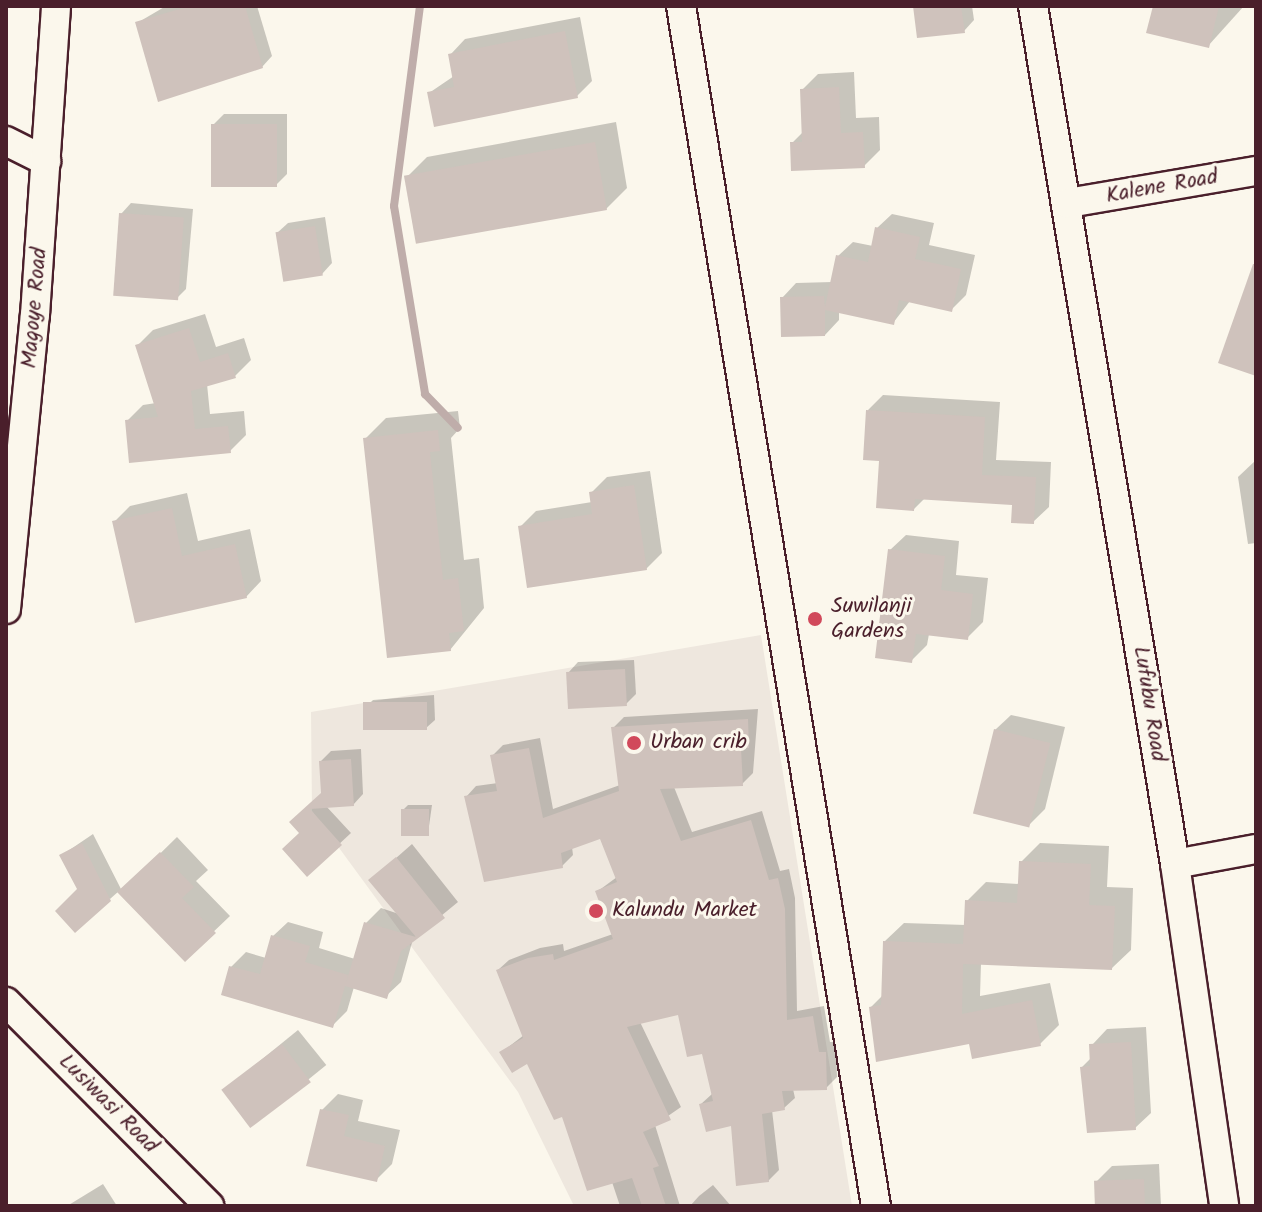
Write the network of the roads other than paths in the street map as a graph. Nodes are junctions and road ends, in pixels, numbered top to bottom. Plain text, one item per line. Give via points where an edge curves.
1 (56, 6) edge
2 (681, 6) edge
3 (1033, 6) edge
4 (6, 141) edge
5 (46, 161) junction
6 (1256, 171) edge
7 (1068, 203) junction
8 (6, 609) edge
9 (1256, 849) edge
10 (1175, 864) junction
11 (6, 1002) edge
12 (209, 1206) edge
13 (876, 1206) edge
14 (1224, 1206) edge

1 - 5 street, Magoye Road
2 - 13 street
3 - 7 street, Lufubu Road
4 - 5 street
5 - 8 street, Magoye Road
6 - 7 street, Kalene Road
7 - 10 street, Lufubu Road
9 - 10 street
10 - 14 street, Lufubu Road
11 - 12 street, Lusiwasi Road

